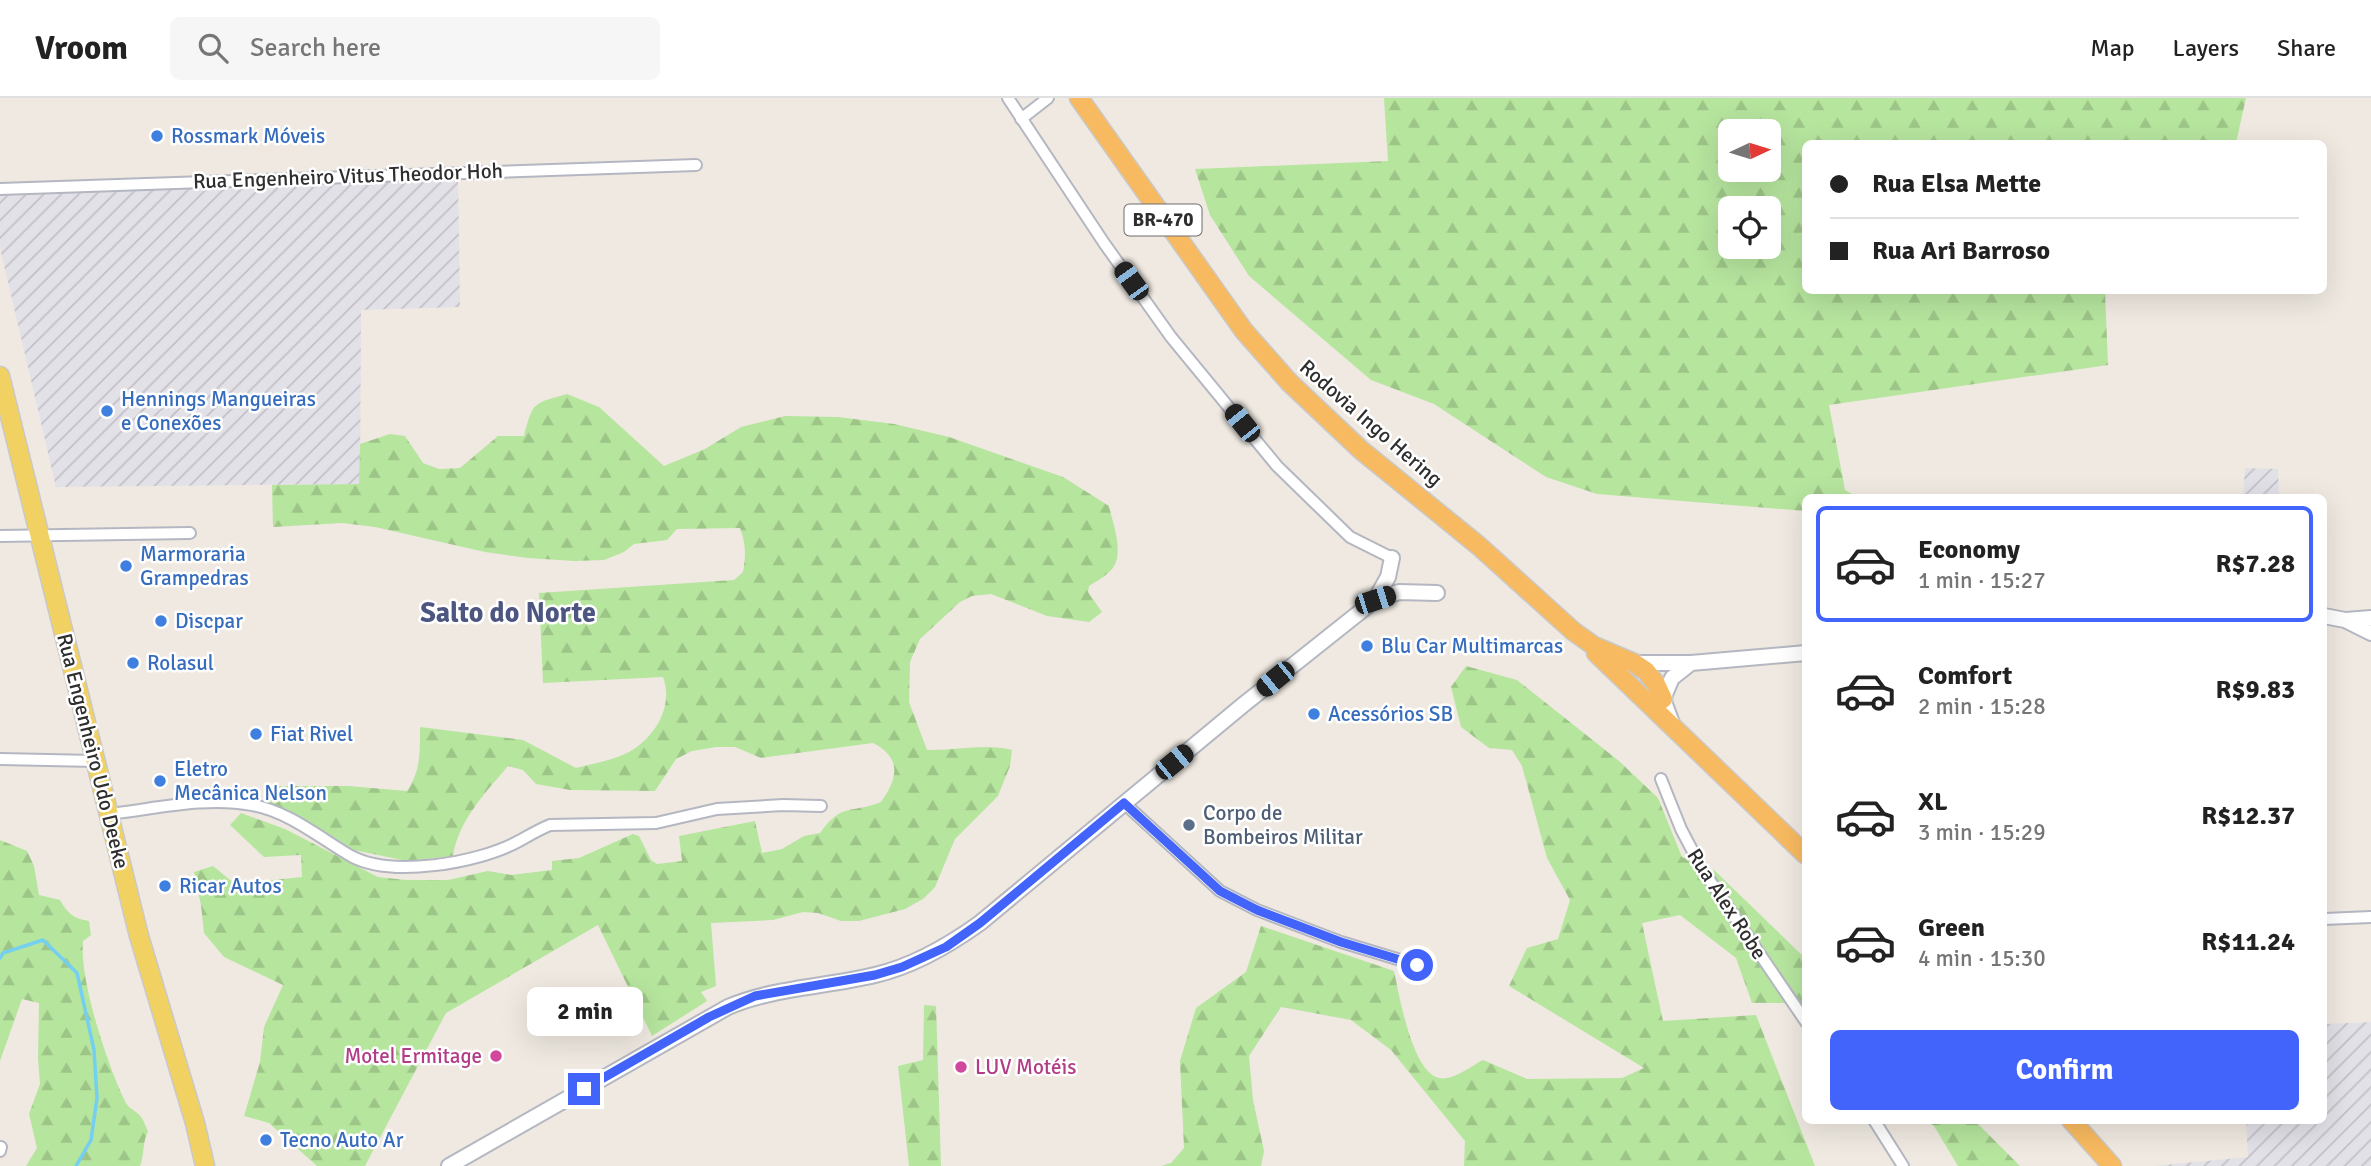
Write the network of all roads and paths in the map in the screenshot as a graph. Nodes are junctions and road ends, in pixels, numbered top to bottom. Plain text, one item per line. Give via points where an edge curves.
1 (1008, 98) edge
2 (1048, 98) edge
3 (1079, 98) edge
4 (1021, 119) junction
5 (696, 165) dead end
6 (0, 189) edge
7 (0, 376) edge
8 (5, 416) edge
9 (190, 533) dead end
10 (39, 534) junction
11 (0, 536) edge
12 (1392, 558) joint
13 (1437, 593) dead end
14 (1375, 600) junction
15 (2327, 616) edge
16 (2371, 618) edge
17 (2345, 620) junction
18 (1573, 631) junction
19 (2371, 633) edge
20 (1802, 653) edge
21 (1634, 663) junction
22 (1691, 663) junction
23 (1663, 699) junction
24 (1677, 732) junction
25 (0, 759) edge
26 (95, 761) junction
27 (1661, 779) dead end
28 (1124, 803) junction
29 (821, 806) dead end
30 (109, 814) junction
31 (1802, 851) edge
32 (2371, 917) edge
33 (2327, 919) edge
34 (1417, 965) dead end
35 (1802, 1016) edge
36 (195, 1123) junction
37 (1877, 1124) edge
38 (2075, 1124) edge
39 (205, 1166) edge
40 (215, 1166) edge
41 (449, 1166) edge
42 (1903, 1166) edge
43 (2112, 1166) edge

1 - 4 street
2 - 4 street
3 - 18 highway, Rodovia Ingo Hering / BR-470 via 1250,340 1324,417
4 - 12 street via 1171,337 1277,466 1350,537
5 - 6 street, Rua Engenheiro Vitus Theodor Hoh
7 - 8 main road, Rua Engenheiro Udo Deeke
8 - 10 main road, Rua Engenheiro Udo Deeke
9 - 10 street
10 - 11 street
10 - 26 main road, Rua Engenheiro Udo Deeke
12 - 14 street via 1388,578
13 - 14 street via 1399,592
14 - 28 street
15 - 17 street
16 - 17 street
17 - 19 street
18 - 21 highway via 1594,646
18 - 24 highway
20 - 22 street
21 - 22 street
21 - 23 highway via 1646,671
22 - 23 street via 1672,678
23 - 24 street
24 - 31 highway
25 - 26 street
26 - 30 main road, Rua Engenheiro Udo Deeke
27 - 35 street, Rua Alex Robe via 1702,869
28 - 34 street via 1220,891 1341,942
28 - 41 street via 946,947 875,975 755,996 728,1007
29 - 30 street via 717,809 656,824 550,825 486,854 398,868 355,858 279,814 253,805 209,803
30 - 36 main road, Rua Engenheiro Udo Deeke via 139,936
32 - 33 street
36 - 39 main road, Rua Engenheiro Udo Deeke
36 - 40 main road, Rua Engenheiro Udo Deeke
37 - 42 street
38 - 43 highway

